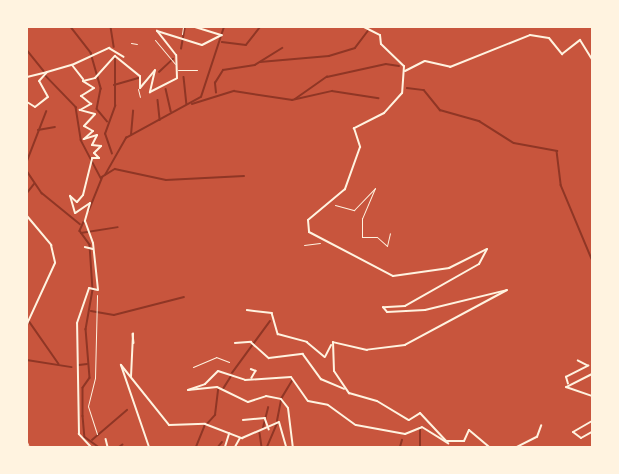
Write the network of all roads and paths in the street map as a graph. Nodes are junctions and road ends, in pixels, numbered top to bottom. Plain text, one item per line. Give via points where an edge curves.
1 (183, 27) edge
2 (195, 27) edge
3 (251, 27) edge
4 (258, 27) edge
5 (364, 27) edge
6 (182, 37) junction
7 (155, 40) dead end
8 (131, 43) dead end
9 (137, 45) dead end
10 (114, 48) junction
11 (117, 56) junction
12 (592, 59) edge
13 (124, 60) junction
14 (72, 65) junction
15 (178, 70) junction
16 (197, 70) dead end
17 (405, 71) junction
18 (47, 72) junction
19 (27, 77) edge
20 (83, 81) junction
21 (140, 88) junction
22 (140, 97) dead end
23 (27, 102) edge
24 (329, 204) dead end
25 (27, 216) edge
26 (390, 233) dead end
27 (324, 242) junction
28 (304, 245) dead end
29 (86, 248) dead end
30 (91, 248) junction
31 (98, 290) junction
32 (247, 310) dead end
33 (27, 324) edge
34 (134, 343) dead end
35 (235, 343) dead end
36 (331, 345) junction
37 (578, 361) dead end
38 (229, 362) dead end
39 (193, 367) dead end
40 (251, 369) dead end
41 (592, 374) edge
42 (131, 378) junction
43 (253, 379) junction
44 (27, 383) edge
45 (568, 384) junction
46 (345, 389) junction
47 (592, 396) edge
48 (243, 420) dead end
49 (27, 421) edge
50 (592, 421) edge
51 (541, 426) dead end
52 (269, 429) junction
53 (592, 432) edge
54 (229, 433) junction
55 (97, 434) dead end
56 (240, 438) junction
57 (106, 439) dead end
58 (450, 441) junction
59 (27, 442) edge
60 (29, 447) edge
61 (91, 447) edge
62 (108, 447) edge
63 (149, 447) edge
64 (225, 447) edge
65 (236, 447) edge
66 (286, 447) edge
67 (293, 447) edge
68 (489, 447) edge
69 (517, 447) edge

1 - 6 path
2 - 6 street via 221,37 202,45
3 - 4 street
5 - 17 street via 381,36 381,44
6 - 15 street via 157,32 176,55
7 - 15 street
8 - 9 street
10 - 11 street
10 - 13 street
10 - 14 street
11 - 13 street
11 - 20 street via 95,78
12 - 17 street via 579,39 562,54 549,38 530,35 512,46 437,67 425,61
13 - 21 street via 140,76
14 - 18 street
14 - 20 street
15 - 16 street
15 - 21 street via 175,82 150,92 154,70
17 - 27 street via 394,104 354,128 360,147 343,191 307,221 313,236
18 - 19 street
18 - 23 street via 39,82 48,97 37,106
20 - 30 street via 94,88 80,97 91,105 80,110 95,113 84,126 94,130 84,138 97,135 92,145 101,144 94,153 99,158 91,158 83,195 77,201 70,194 75,213 90,203 85,220
21 - 22 street
24 - 26 path via 351,211 375,188 361,234 387,246
25 - 33 street via 46,237 55,261
27 - 28 path
27 - 36 street via 379,272 404,277 464,263 487,249 479,264 405,306 382,307 389,312 425,310 507,289 405,345 367,350
29 - 30 street
30 - 31 street
31 - 55 path via 97,311 92,320 95,378 88,406
31 - 61 street via 91,287 77,319 80,434
32 - 36 street via 272,313 278,334 307,342 325,357
34 - 42 street via 133,334
35 - 46 street via 251,342 269,358 303,354 321,379
36 - 46 street via 335,375
37 - 45 street via 588,366 566,377
38 - 39 path via 216,357
40 - 43 street via 256,370
41 - 45 street
42 - 54 street via 163,421 189,429 196,426
42 - 63 street via 120,365
43 - 58 street via 293,377 309,401 320,402 359,426 405,434 422,427 442,442
43 - 67 street via 218,371 202,386 188,390 218,387 248,402 266,396 284,401
44 - 49 path
45 - 47 street via 568,390
46 - 58 street via 409,420 420,413
48 - 52 street via 265,418
50 - 53 street via 573,432 582,438
51 - 69 street via 537,438
52 - 56 street
52 - 66 street via 280,423
54 - 56 street
54 - 64 street
56 - 65 street
57 - 62 street
58 - 68 street via 465,441 469,430
59 - 60 path

